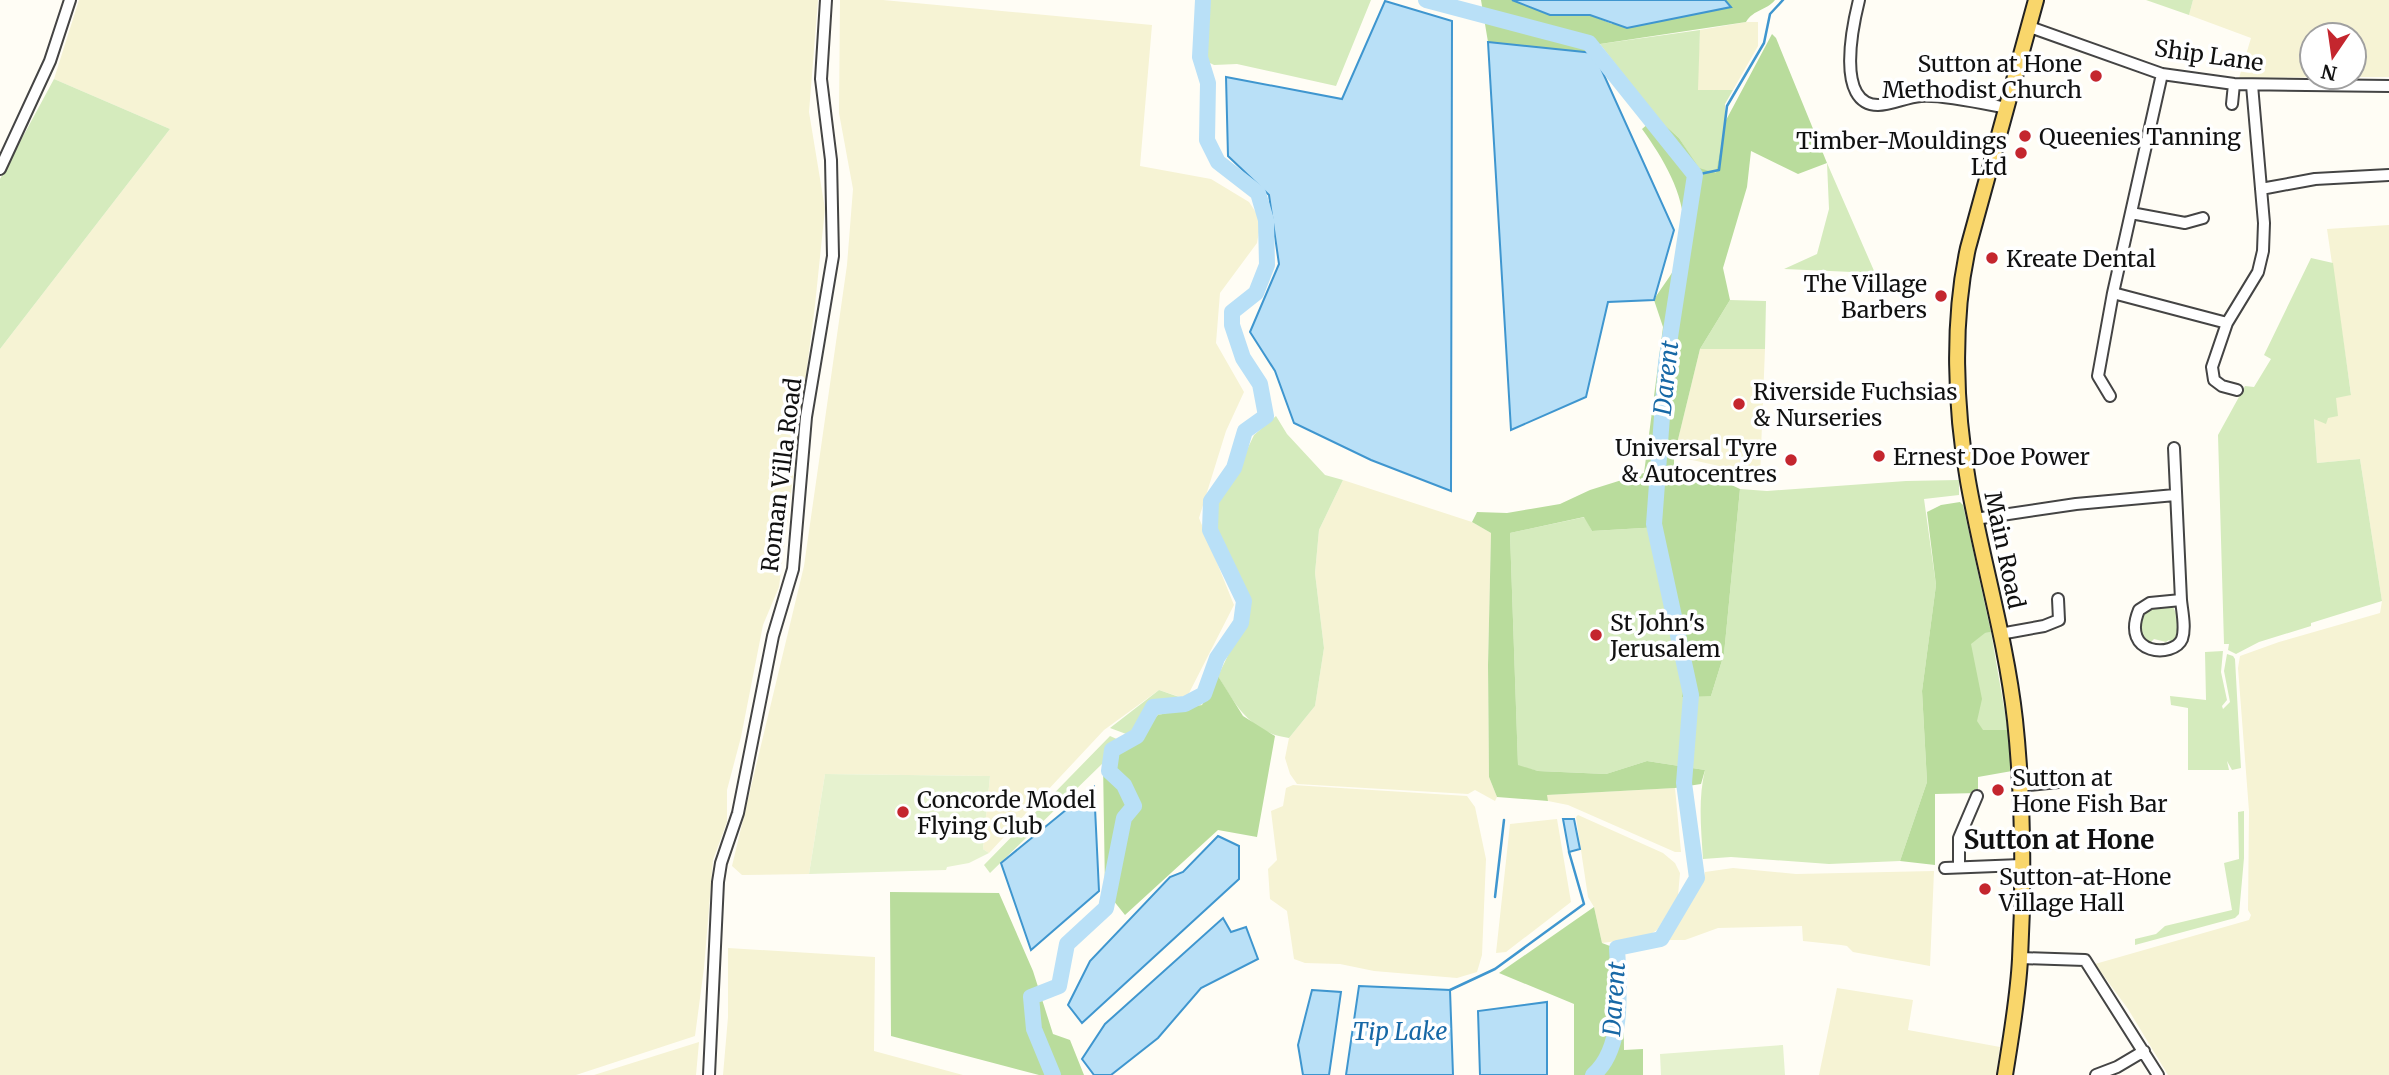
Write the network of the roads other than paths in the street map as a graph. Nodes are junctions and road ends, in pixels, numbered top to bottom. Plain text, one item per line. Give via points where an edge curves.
1 (70, 0) edge
2 (826, 0) edge
3 (1858, 0) edge
4 (2036, 0) edge
5 (2030, 27) junction
6 (2162, 74) junction
7 (2234, 84) junction
8 (2252, 85) junction
9 (2389, 86) edge
10 (2232, 104) dead end
11 (2007, 108) junction
12 (0, 169) edge
13 (2389, 175) edge
14 (2261, 189) junction
15 (2131, 213) junction
16 (2203, 218) dead end
17 (2113, 293) junction
18 (2227, 323) junction
19 (2237, 390) dead end
20 (2109, 396) dead end
21 (2174, 448) dead end
22 (2175, 495) junction
23 (1975, 519) junction
24 (2058, 599) dead end
25 (2181, 600) junction
26 (2000, 634) junction
27 (2078, 780) dead end
28 (2019, 786) junction
29 (1977, 796) dead end
30 (2021, 864) junction
31 (1959, 867) junction
32 (1945, 868) dead end
33 (2020, 958) junction
34 (2144, 1051) junction
35 (709, 1075) edge
36 (2006, 1075) edge
37 (2096, 1075) edge
38 (2158, 1075) edge

1 - 12 street via 50,61
2 - 35 street, Roman Villa Road via 821,79 831,160 833,256 806,416 793,569 773,636 738,813 718,882
3 - 11 street via 1850,67 1854,88 1863,99 1878,105 1923,95
4 - 5 main road, Main Road
5 - 6 street, Ship Lane
5 - 11 main road, Main Road
6 - 7 street, Ship Lane
6 - 15 street
7 - 8 street, Ship Lane
7 - 10 street
8 - 9 street, Ship Lane
8 - 14 street
11 - 23 main road, Main Road via 1968,248 1961,295 1960,407
13 - 14 street via 2315,179
14 - 18 street via 2263,251 2258,272
15 - 16 street via 2185,223
15 - 17 street
17 - 18 street
17 - 20 street via 2098,376
18 - 19 street via 2212,367 2214,380
21 - 22 street
22 - 23 street
22 - 25 street
23 - 26 main road, Main Road
24 - 26 street via 2059,620
25 - 25 street via 2180,642 2158,650 2142,646 2137,637 2139,610 2150,603
26 - 28 main road, Main Road via 2015,721
27 - 28 street
28 - 30 main road, Main Road
29 - 31 street via 1959,838
30 - 31 street
30 - 33 main road, Main Road
31 - 32 street
33 - 34 street via 2085,960
33 - 36 main road, Main Road
34 - 37 street
34 - 38 street

